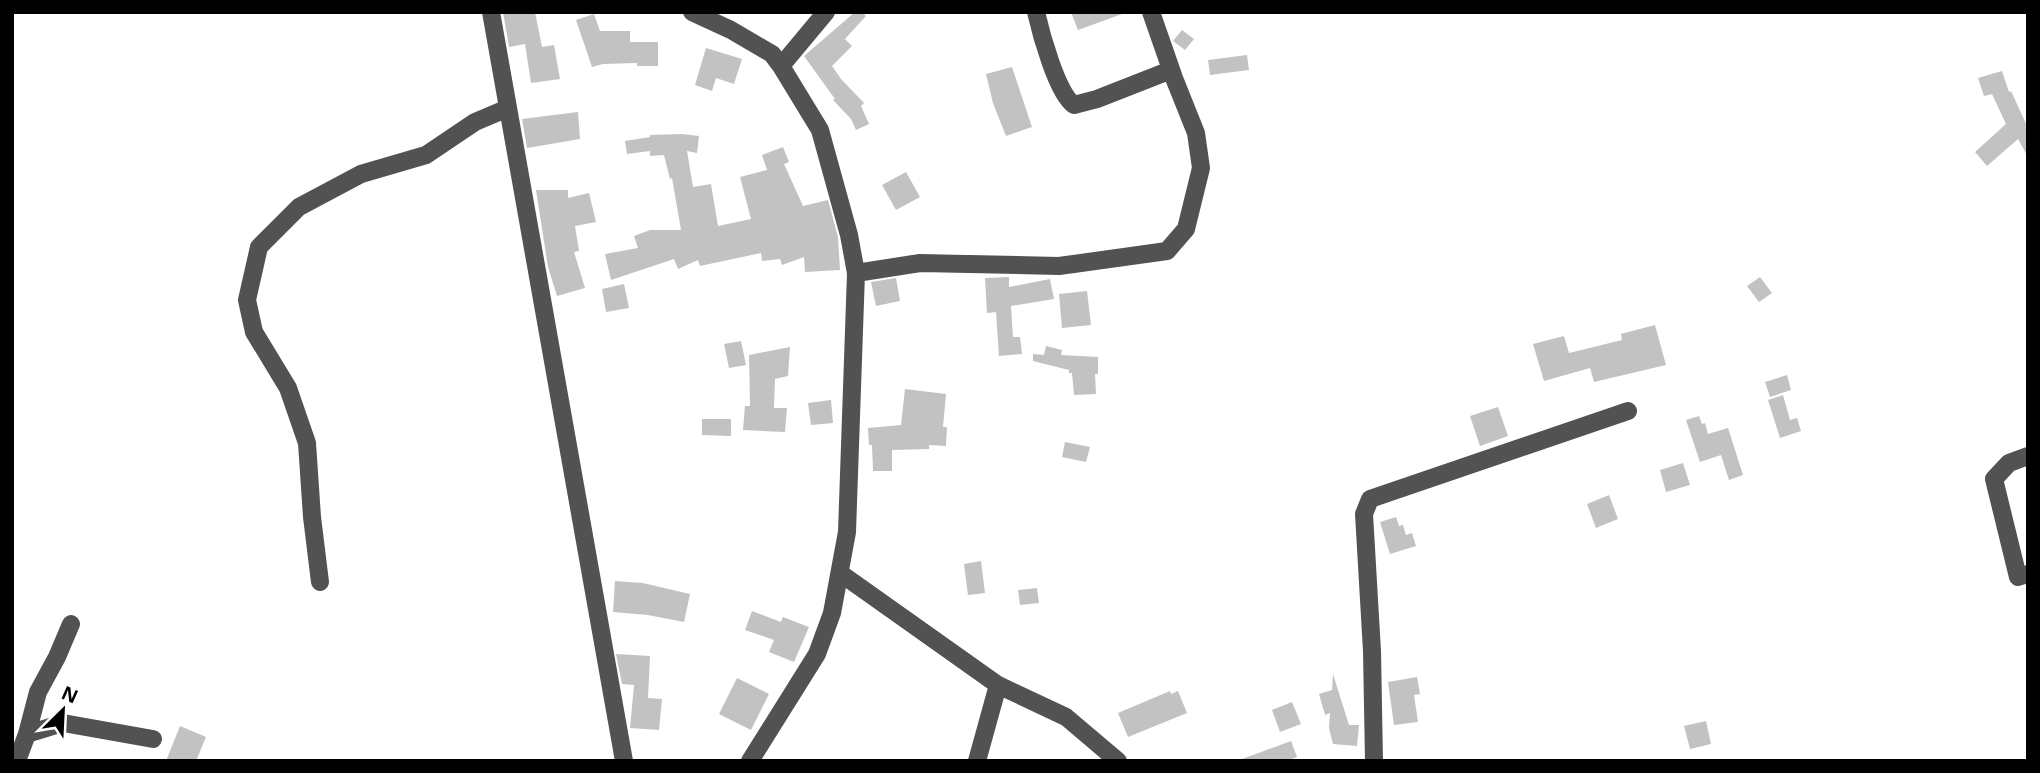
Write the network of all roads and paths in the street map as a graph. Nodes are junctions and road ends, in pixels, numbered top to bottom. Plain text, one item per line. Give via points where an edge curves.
1 (491, 12) edge
2 (692, 12) edge
3 (826, 12) edge
4 (1036, 12) edge
5 (1151, 12) edge
6 (781, 66) junction
7 (1171, 70) junction
8 (508, 108) junction
9 (856, 272) junction
10 (1628, 411) dead end
11 (2028, 456) edge
12 (840, 573) junction
13 (2028, 574) edge
14 (320, 582) dead end
15 (71, 624) dead end
16 (998, 685) junction
17 (27, 734) junction
18 (153, 739) dead end
19 (17, 761) edge
20 (624, 761) edge
21 (750, 761) edge
22 (977, 761) edge
23 (1118, 761) edge
24 (1374, 761) edge

1 - 8 street
2 - 6 street via 772,54
3 - 6 street
4 - 7 street via 1057,77 1074,105
5 - 7 street
6 - 9 street via 820,130
7 - 9 street via 1196,133 1200,168 1186,229 1167,251 1059,266 920,263
8 - 14 street via 475,122 426,155 362,174 299,207 259,247 247,300 254,332 288,388 307,443
8 - 20 street
9 - 12 street via 850,490
10 - 24 street via 1370,499 1364,514
11 - 13 street via 2009,463 1994,479 2018,577
12 - 16 street
12 - 21 street via 817,654
15 - 17 street via 38,692
16 - 22 street
16 - 23 street via 1066,717
17 - 18 street via 63,723
17 - 19 street

